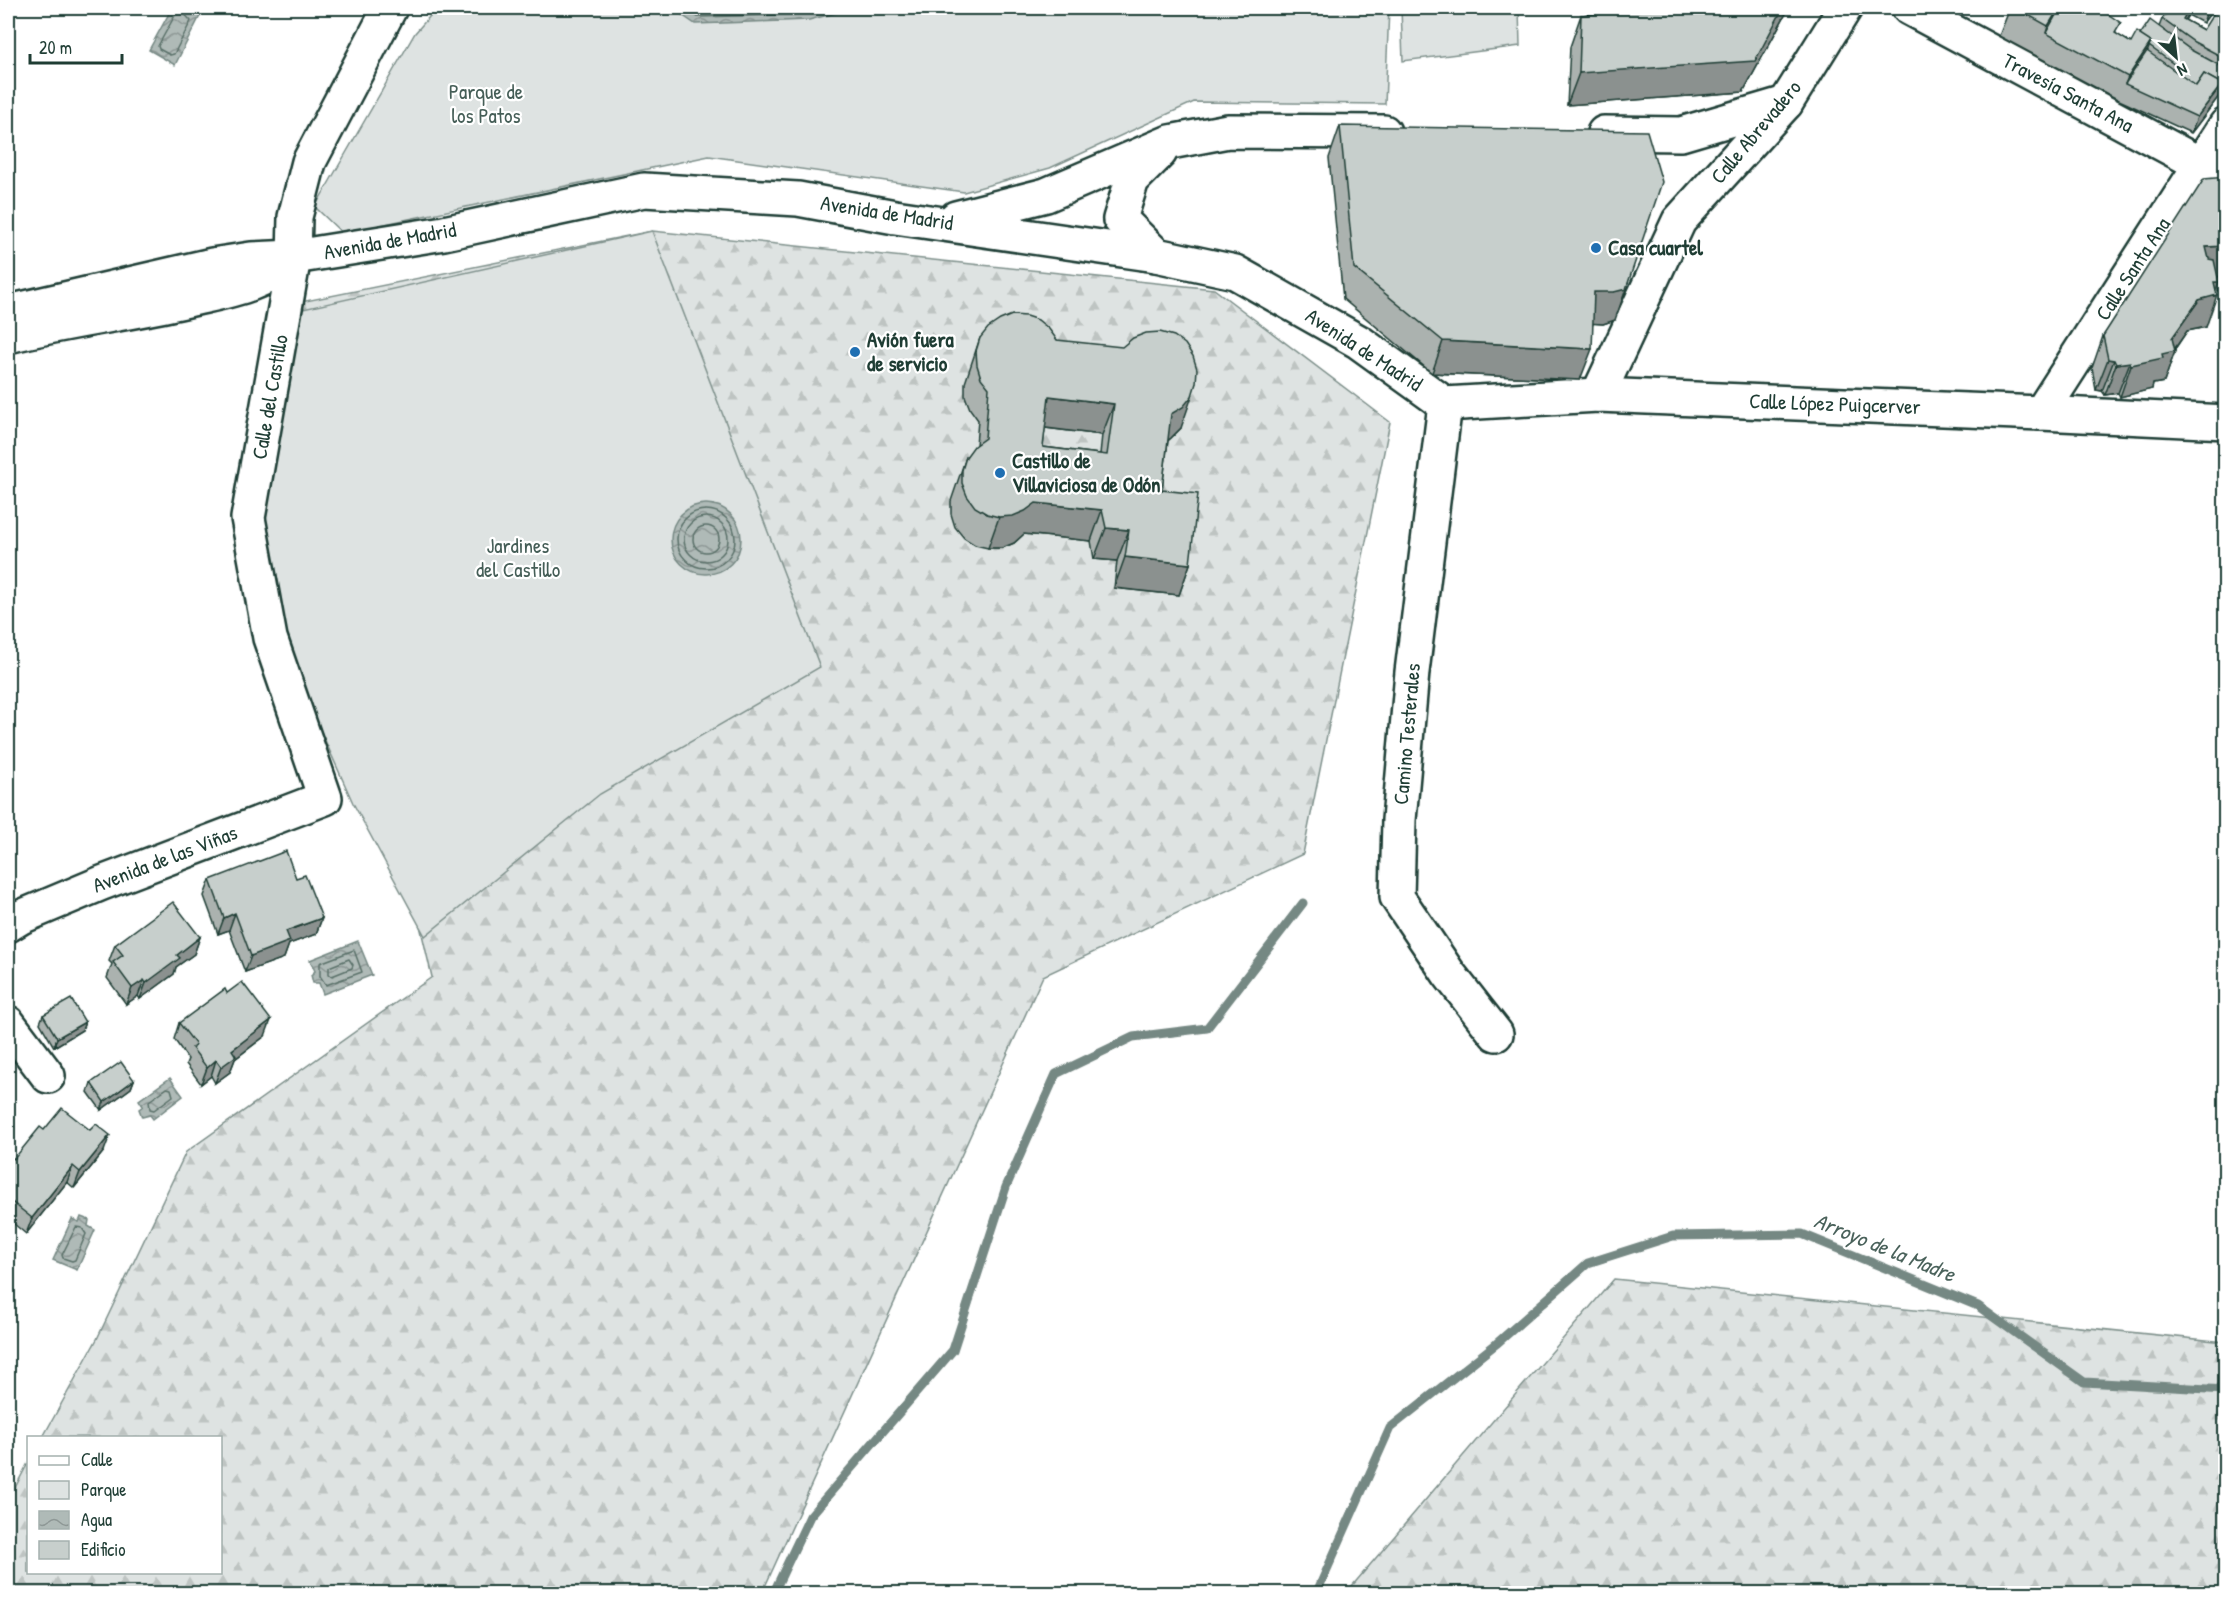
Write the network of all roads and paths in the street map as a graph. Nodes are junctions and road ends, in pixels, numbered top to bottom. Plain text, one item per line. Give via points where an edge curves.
1 (390, 8) edge
2 (1845, 8) edge
3 (1909, 8) edge
4 (1786, 102) junction
5 (2226, 125) edge
6 (1419, 132) edge
7 (1574, 133) edge
8 (1170, 142) junction
9 (2200, 164) junction
10 (2226, 183) edge
11 (940, 222) junction
12 (1156, 255) junction
13 (294, 257) junction
14 (8, 312) edge
15 (8, 336) edge
16 (1598, 395) junction
17 (1445, 404) junction
18 (2040, 413) junction
19 (2226, 422) edge
20 (325, 798) joint
21 (8, 925) edge
22 (8, 1023) edge
23 (1496, 1034) dead end
24 (48, 1076) dead end

1 - 13 street, Calle del Castillo via 309,162 295,216
2 - 4 street, Calle Abrevadero
3 - 9 street, Travesía Santa Ana
4 - 7 street via 1681,134
4 - 16 street, Calle Abrevadero via 1679,221
5 - 9 street, Calle Santa Ana
6 - 8 street via 1228,131
8 - 11 street via 1046,195
8 - 12 street via 1132,180 1120,219
9 - 10 street, Travesía Santa Ana
9 - 18 street, Calle Santa Ana
11 - 12 street, Avenida de Madrid
11 - 13 street, Avenida de Madrid via 798,199 644,190 444,233
12 - 17 street, Avenida de Madrid via 1235,272 1359,342
13 - 14 street, Avenida de Madrid via 212,265
13 - 15 street, Avenida de Madrid via 279,272 260,281 138,311
13 - 20 street, Calle del Castillo via 248,518 270,638
16 - 17 street, Calle López Puigcerver
16 - 18 street, Calle López Puigcerver
17 - 23 street, Camino Testerales via 1413,672 1399,820 1397,897
18 - 19 street, Calle López Puigcerver
20 - 21 street, Avenida de las Viñas via 102,883
22 - 24 street

